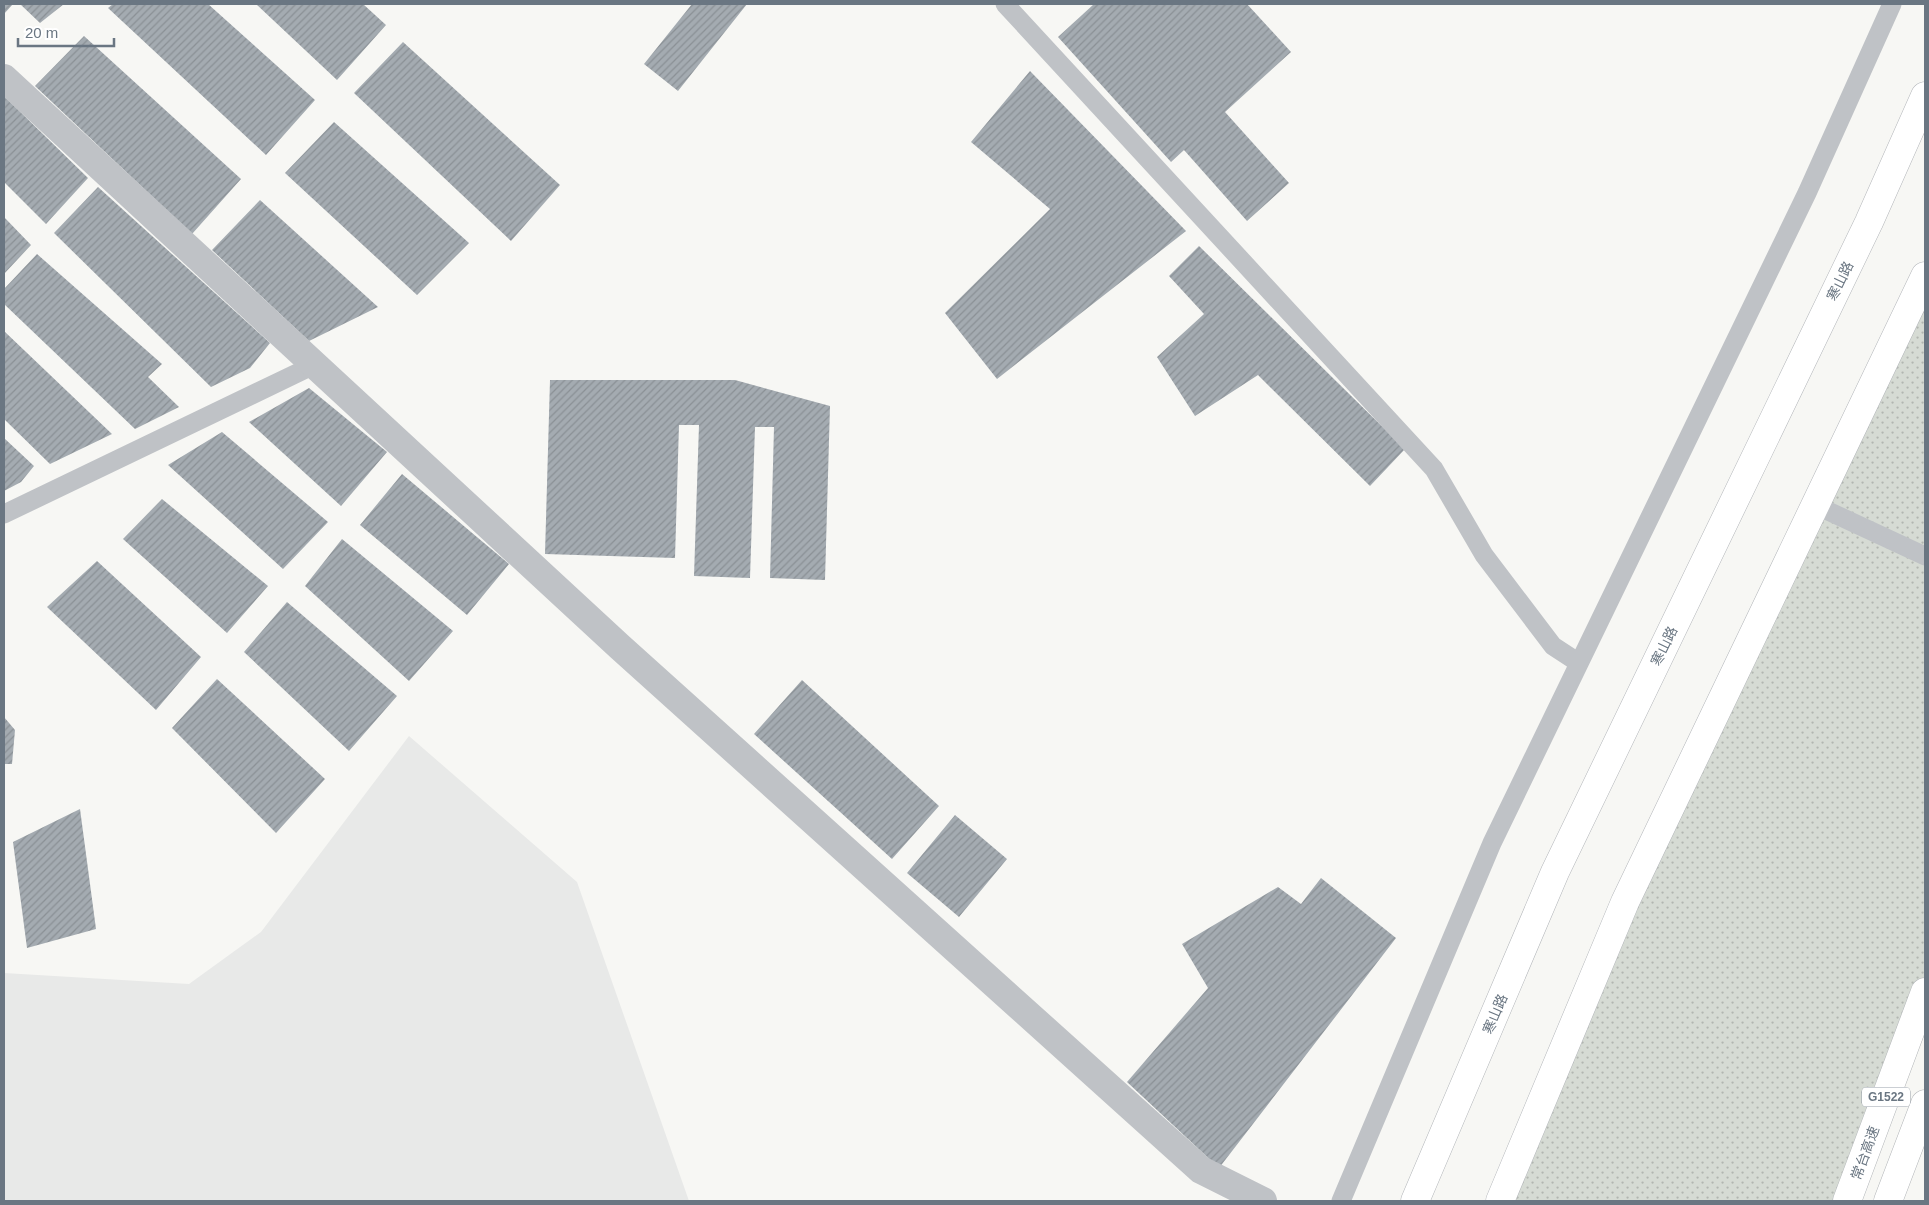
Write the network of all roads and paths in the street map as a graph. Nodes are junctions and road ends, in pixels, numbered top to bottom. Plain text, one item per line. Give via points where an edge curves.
1 (1005, 4) edge
2 (1892, 4) edge
3 (4, 78) edge
4 (1925, 96) edge
5 (1925, 276) edge
6 (314, 365) junction
7 (1815, 505) junction
8 (4, 514) edge
9 (1925, 556) edge
10 (1579, 663) junction
11 (1925, 992) edge
12 (1925, 1104) edge
13 (1263, 1201) edge
14 (1341, 1201) edge
15 (1415, 1201) edge
16 (1500, 1201) edge
17 (1847, 1201) edge
18 (1888, 1201) edge

1 - 10 lane via 1434,469 1484,555 1553,646
2 - 10 lane via 1807,193
3 - 6 street
4 - 15 main road, 寒山路 via 1865,231 1555,872
5 - 7 main road
6 - 8 lane
6 - 13 street via 1201,1170
7 - 9 lane
7 - 16 main road via 1625,902
10 - 14 lane via 1492,843
11 - 17 main road, 常台高速 / G1522
12 - 18 main road, G1522

